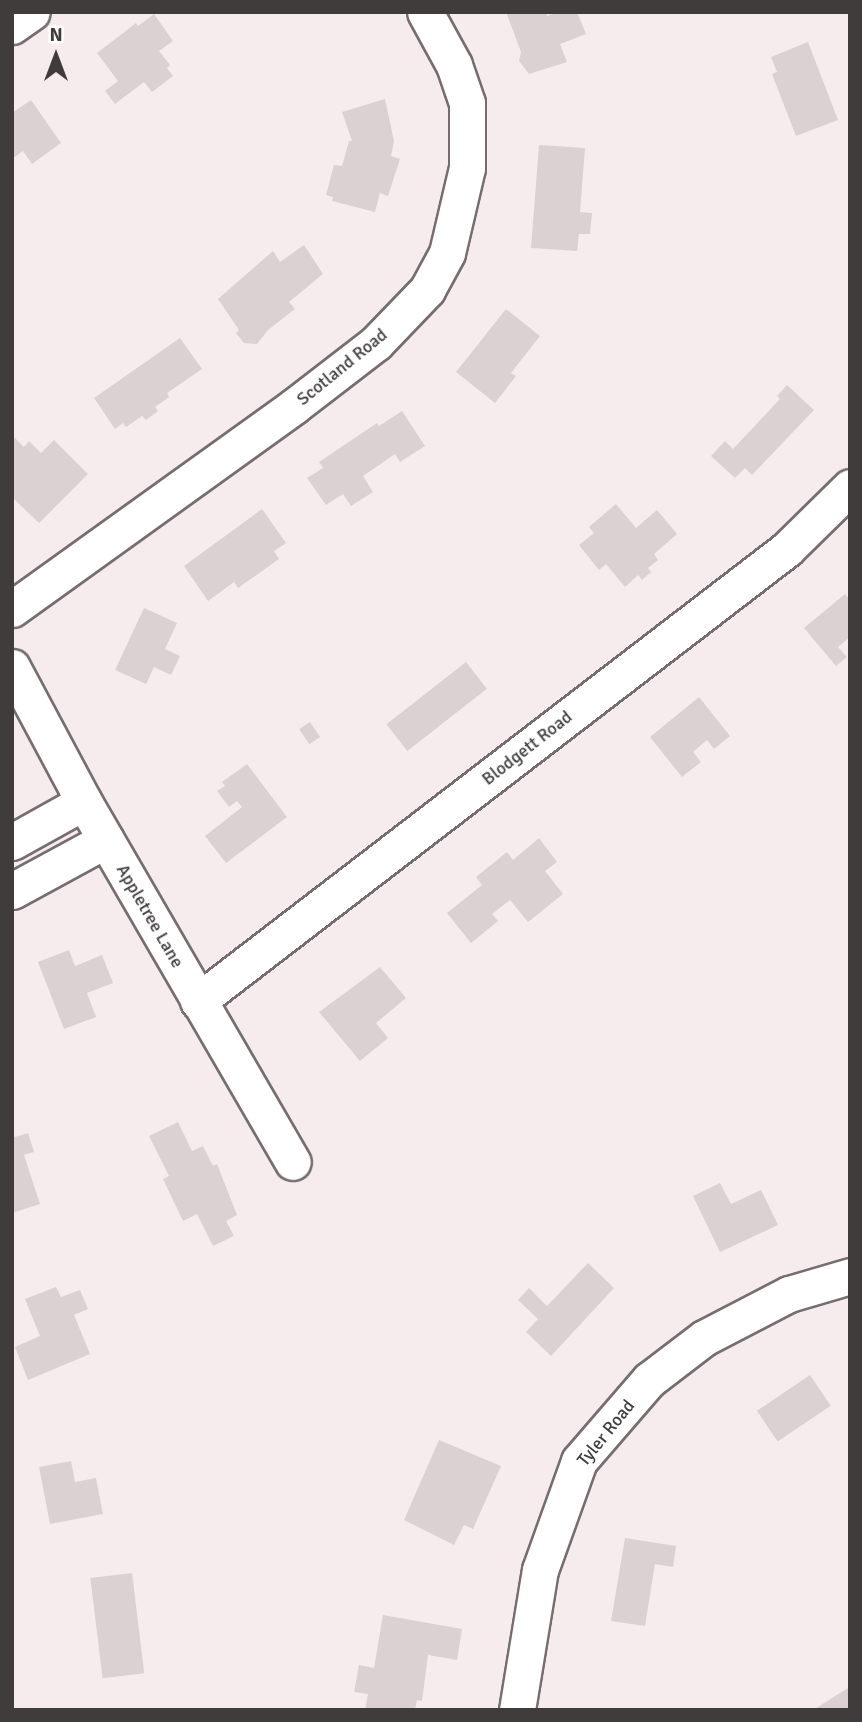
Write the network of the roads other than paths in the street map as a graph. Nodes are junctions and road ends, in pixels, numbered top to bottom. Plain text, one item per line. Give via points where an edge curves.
1 (32, 12) edge
2 (425, 12) edge
3 (12, 26) edge
4 (850, 487) edge
5 (12, 609) edge
6 (12, 667) edge
7 (84, 802) junction
8 (106, 839) junction
9 (12, 842) edge
10 (12, 891) edge
11 (198, 1002) junction
12 (293, 1162) dead end
13 (850, 1276) edge
14 (517, 1710) edge

1 - 3 street
2 - 5 street, Scotland Road via 454,65 467,103 467,168 447,253 426,290 376,343 293,407
4 - 11 street, Blodgett Road via 787,549
6 - 7 street, Appletree Lane
7 - 8 street, Appletree Lane
7 - 9 street
8 - 10 street
8 - 11 street, Appletree Lane
11 - 12 street, Appletree Lane
13 - 14 street, Tyler Road via 789,1294 704,1339 649,1380 579,1461 540,1570

